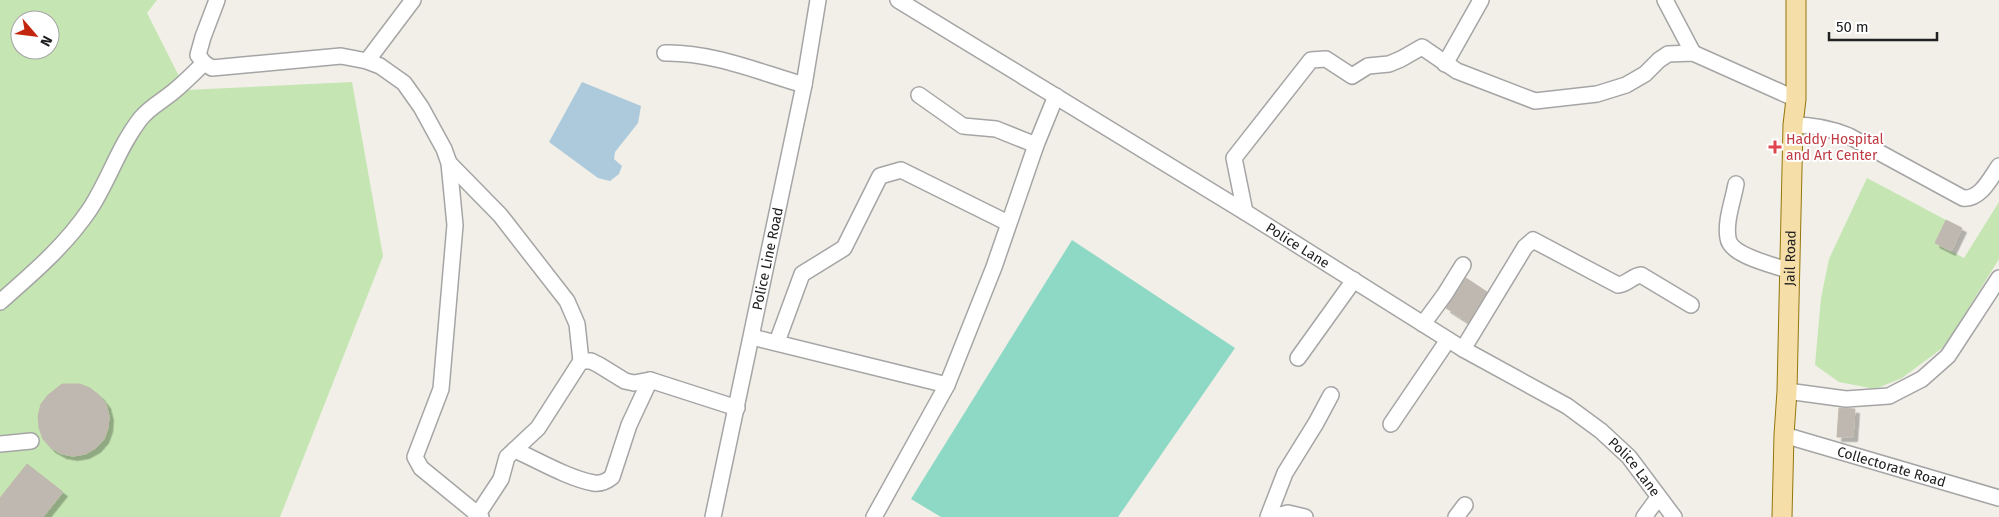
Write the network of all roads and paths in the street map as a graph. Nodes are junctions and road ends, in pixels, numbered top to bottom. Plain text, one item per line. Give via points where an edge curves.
1 (217, 0) edge
2 (412, 0) edge
3 (818, 0) edge
4 (898, 0) edge
5 (1481, 0) edge
6 (1665, 0) edge
7 (1796, 0) edge
8 (665, 53) dead end
9 (1693, 53) junction
10 (367, 60) junction
11 (204, 63) junction
12 (1445, 64) junction
13 (804, 85) junction
14 (919, 95) dead end
15 (1056, 96) junction
16 (1796, 99) junction
17 (1793, 125) junction
18 (1036, 145) junction
19 (449, 163) junction
20 (1999, 166) edge
21 (1736, 184) dead end
22 (1245, 212) junction
23 (1008, 224) junction
24 (1463, 265) dead end
25 (1790, 271) junction
26 (1999, 278) edge
27 (1354, 280) junction
28 (0, 302) edge
29 (1691, 305) dead end
30 (1424, 324) junction
31 (752, 337) junction
32 (1448, 340) junction
33 (777, 342) junction
34 (1462, 349) junction
35 (1298, 358) dead end
36 (581, 361) junction
37 (650, 380) junction
38 (947, 385) junction
39 (1787, 391) junction
40 (1331, 394) dead end
41 (737, 408) junction
42 (1391, 424) dead end
43 (1784, 436) junction
44 (31, 441) dead end
45 (0, 444) edge
46 (515, 450) junction
47 (1658, 498) junction
48 (1999, 498) edge
49 (1465, 505) dead end
50 (478, 516) edge
51 (713, 517) edge
52 (874, 517) edge
53 (1268, 517) edge
54 (1273, 517) edge
55 (1305, 517) edge
56 (1456, 517) edge
57 (1644, 517) edge
58 (1674, 517) edge
59 (1782, 517) edge

1 - 11 street via 198,55
2 - 10 street
3 - 13 street, Police Line Road
4 - 15 street, Police Lane
5 - 12 street
6 - 9 street
7 - 16 main road, Jail Road
8 - 13 street via 718,60
9 - 12 street via 1668,54 1626,85 1597,94 1536,101
9 - 16 street
10 - 11 street via 341,56 212,68
10 - 19 street via 404,82 421,107
11 - 28 street via 141,118 90,209 67,240
12 - 22 street via 1422,48 1401,60 1368,66 1352,76 1326,59 1311,60 1234,158
13 - 31 street, Police Line Road
14 - 18 street via 963,126 996,130
15 - 18 street
15 - 22 street, Police Lane
16 - 17 main road, Jail Road
17 - 20 street via 1830,128 1850,136 1963,198 1969,199 1982,191
17 - 25 main road, Jail Road
18 - 23 street
19 - 36 street via 500,215 562,294 574,313 580,334
19 - 50 street via 455,225 441,389 415,456 422,468
21 - 25 street via 1727,230 1732,248
22 - 27 street, Police Lane
23 - 33 street via 901,170 880,176 844,248 802,274
23 - 38 street
24 - 30 street
25 - 39 main road, Jail Road
26 - 39 street via 1948,356 1922,380 1889,396 1846,399
27 - 30 street, Police Lane
27 - 35 street
29 - 34 street via 1641,275 1618,285 1533,240 1525,247
30 - 32 street, Police Lane
31 - 33 street
31 - 41 street, Police Line Road
32 - 34 street, Police Lane
32 - 42 street
33 - 38 street
34 - 47 street, Police Lane via 1567,406 1601,431 1628,457
36 - 37 street via 591,361 618,378 634,383
36 - 46 street via 542,422
37 - 41 street
37 - 46 street via 629,425 612,477 607,481 585,480
38 - 52 street
39 - 43 main road, Jail Road
40 - 53 street via 1285,473
41 - 51 street, Police Line Road
43 - 48 street, Collectorate Road
43 - 59 main road, Jail Road
44 - 45 street
46 - 50 street via 506,458 502,479
47 - 57 street
47 - 58 street, Police Lane
49 - 56 street
54 - 55 street via 1288,513

